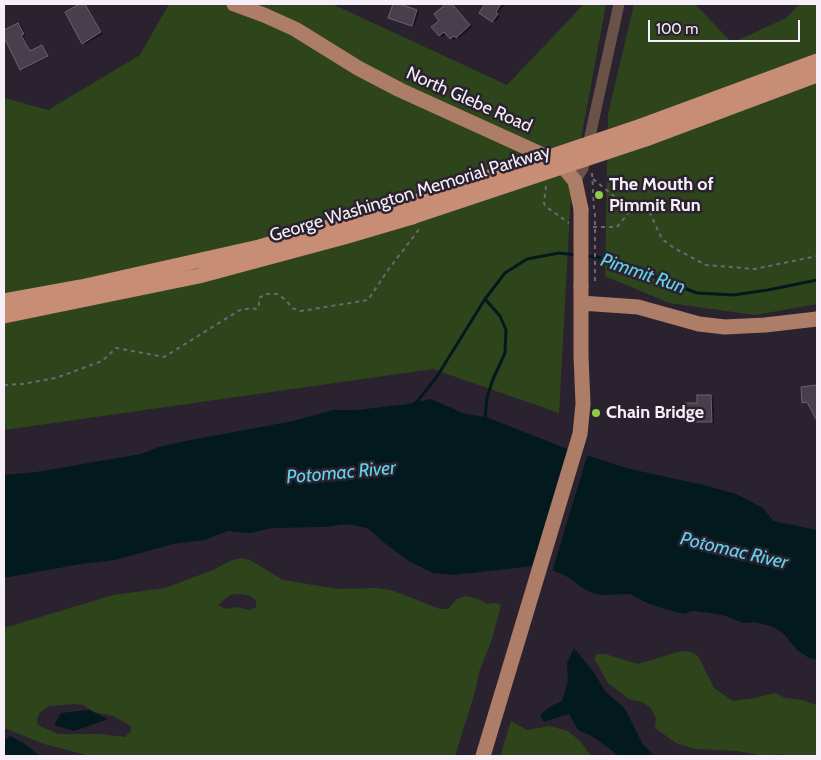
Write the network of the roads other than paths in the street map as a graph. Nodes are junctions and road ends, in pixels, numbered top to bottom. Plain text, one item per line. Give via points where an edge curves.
1 (234, 4) edge
2 (619, 4) edge
3 (817, 61) edge
4 (817, 75) edge
5 (644, 133) junction
6 (575, 181) junction
7 (416, 215) junction
8 (4, 302) edge
9 (581, 303) junction
10 (4, 316) edge
11 (817, 319) edge
12 (483, 756) edge

1 - 6 main road, North Glebe Road via 294,29 393,86 548,156
2 - 6 street via 586,155 582,171
3 - 5 highway, George Washington Memorial Parkway
4 - 5 highway, George Washington Memorial Parkway
5 - 7 highway, George Washington Memorial Parkway, bridge
6 - 9 main road, bridge via 588,210 588,284
7 - 8 highway, George Washington Memorial Parkway
7 - 10 highway, George Washington Memorial Parkway via 199,276
9 - 11 main road via 638,307 699,324 725,327
9 - 12 main road via 582,426

